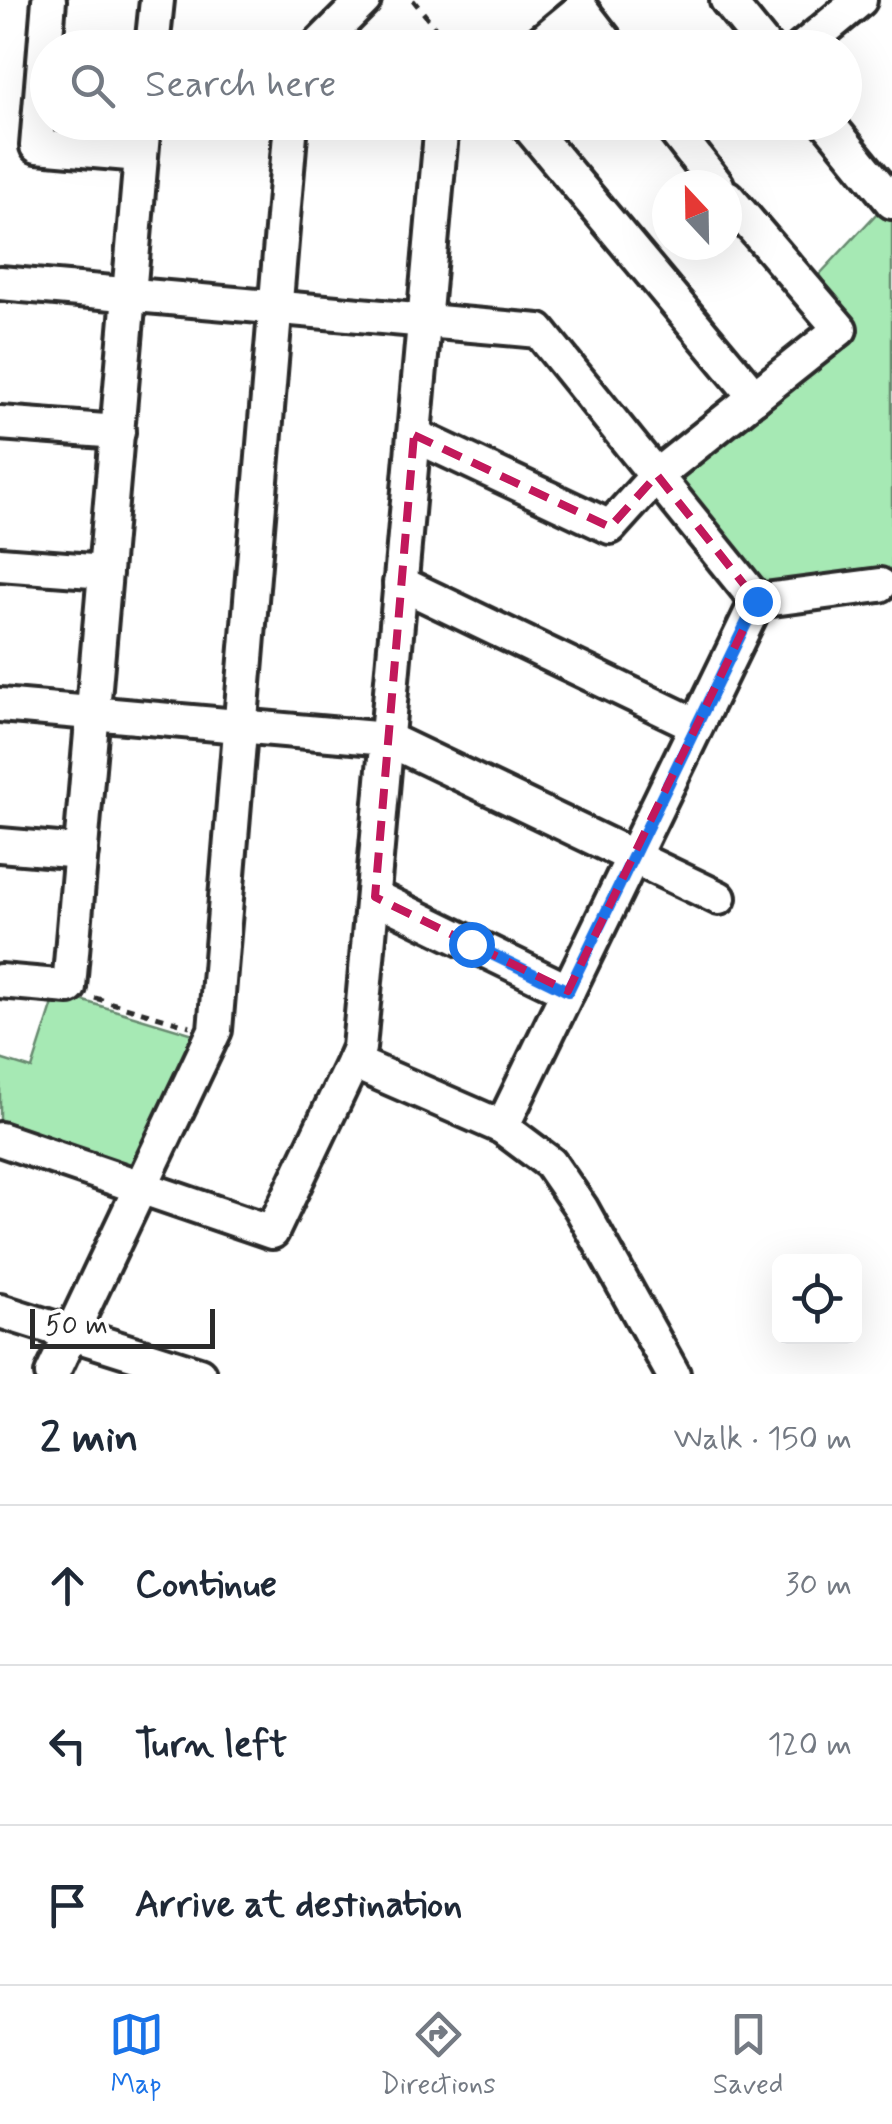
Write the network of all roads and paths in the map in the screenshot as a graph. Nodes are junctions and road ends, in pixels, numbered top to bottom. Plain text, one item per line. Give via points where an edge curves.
1 (49, 0) edge
2 (157, 0) edge
3 (364, 0) edge
4 (413, 0) edge
5 (727, 0) edge
6 (860, 0) edge
7 (47, 30) edge
8 (154, 30) edge
9 (334, 30) edge
10 (437, 30) edge
11 (555, 30) edge
12 (598, 30) edge
13 (751, 30) edge
14 (824, 30) edge
15 (37, 140) edge
16 (116, 140) edge
17 (142, 140) edge
18 (290, 140) edge
19 (440, 140) edge
20 (541, 140) edge
21 (692, 140) edge
22 (842, 140) edge
23 (709, 170) edge
24 (892, 202) edge
25 (742, 215) edge
26 (0, 283) edge
27 (130, 294) junction
28 (276, 308) junction
29 (424, 321) junction
30 (755, 397) junction
31 (0, 422) edge
32 (118, 432) junction
33 (414, 435) junction
34 (657, 476) junction
35 (0, 564) edge
36 (105, 572) junction
37 (400, 583) junction
38 (880, 585) dead end
39 (757, 601) junction
40 (0, 705) edge
41 (93, 713) junction
42 (696, 725) junction
43 (240, 726) junction
44 (386, 739) junction
45 (0, 845) edge
46 (81, 852) junction
47 (633, 858) junction
48 (374, 897) junction
49 (718, 898) dead end
50 (0, 981) edge
51 (69, 987) junction
52 (568, 991) junction
53 (213, 1033) junction
54 (354, 1062) junction
55 (502, 1128) junction
56 (0, 1138) edge
57 (142, 1187) junction
58 (0, 1311) edge
59 (72, 1333) junction
60 (52, 1374) edge
61 (198, 1374) edge
62 (674, 1374) edge

1 - 7 street
2 - 8 street
3 - 9 street
4 - 10 path
5 - 13 street
6 - 14 street
11 - 12 street via 581,8
15 - 16 street via 37,146
17 - 27 street
18 - 28 street
19 - 29 street
20 - 30 street
21 - 23 street
22 - 24 street
25 - 30 street via 840,329
26 - 27 street
27 - 28 street
27 - 32 street
28 - 29 street
28 - 43 street
29 - 33 street
29 - 34 street via 539,331
30 - 34 street
31 - 32 street
32 - 36 street
33 - 34 street via 610,528
33 - 37 street
34 - 39 street
35 - 36 street
36 - 41 street
37 - 42 street
37 - 44 street
38 - 39 street
39 - 42 street
40 - 41 street
41 - 43 street
41 - 46 street
42 - 47 street
43 - 44 street
43 - 53 street
44 - 47 street
44 - 48 street
45 - 46 street
46 - 51 street
47 - 49 street
47 - 52 street
48 - 52 street
48 - 54 street
50 - 51 street
51 - 53 path
52 - 55 street
53 - 57 street
54 - 55 street
54 - 57 street via 272,1232
55 - 62 street via 550,1164 581,1208
56 - 57 street
57 - 59 street
58 - 59 street
59 - 60 street
59 - 61 street

